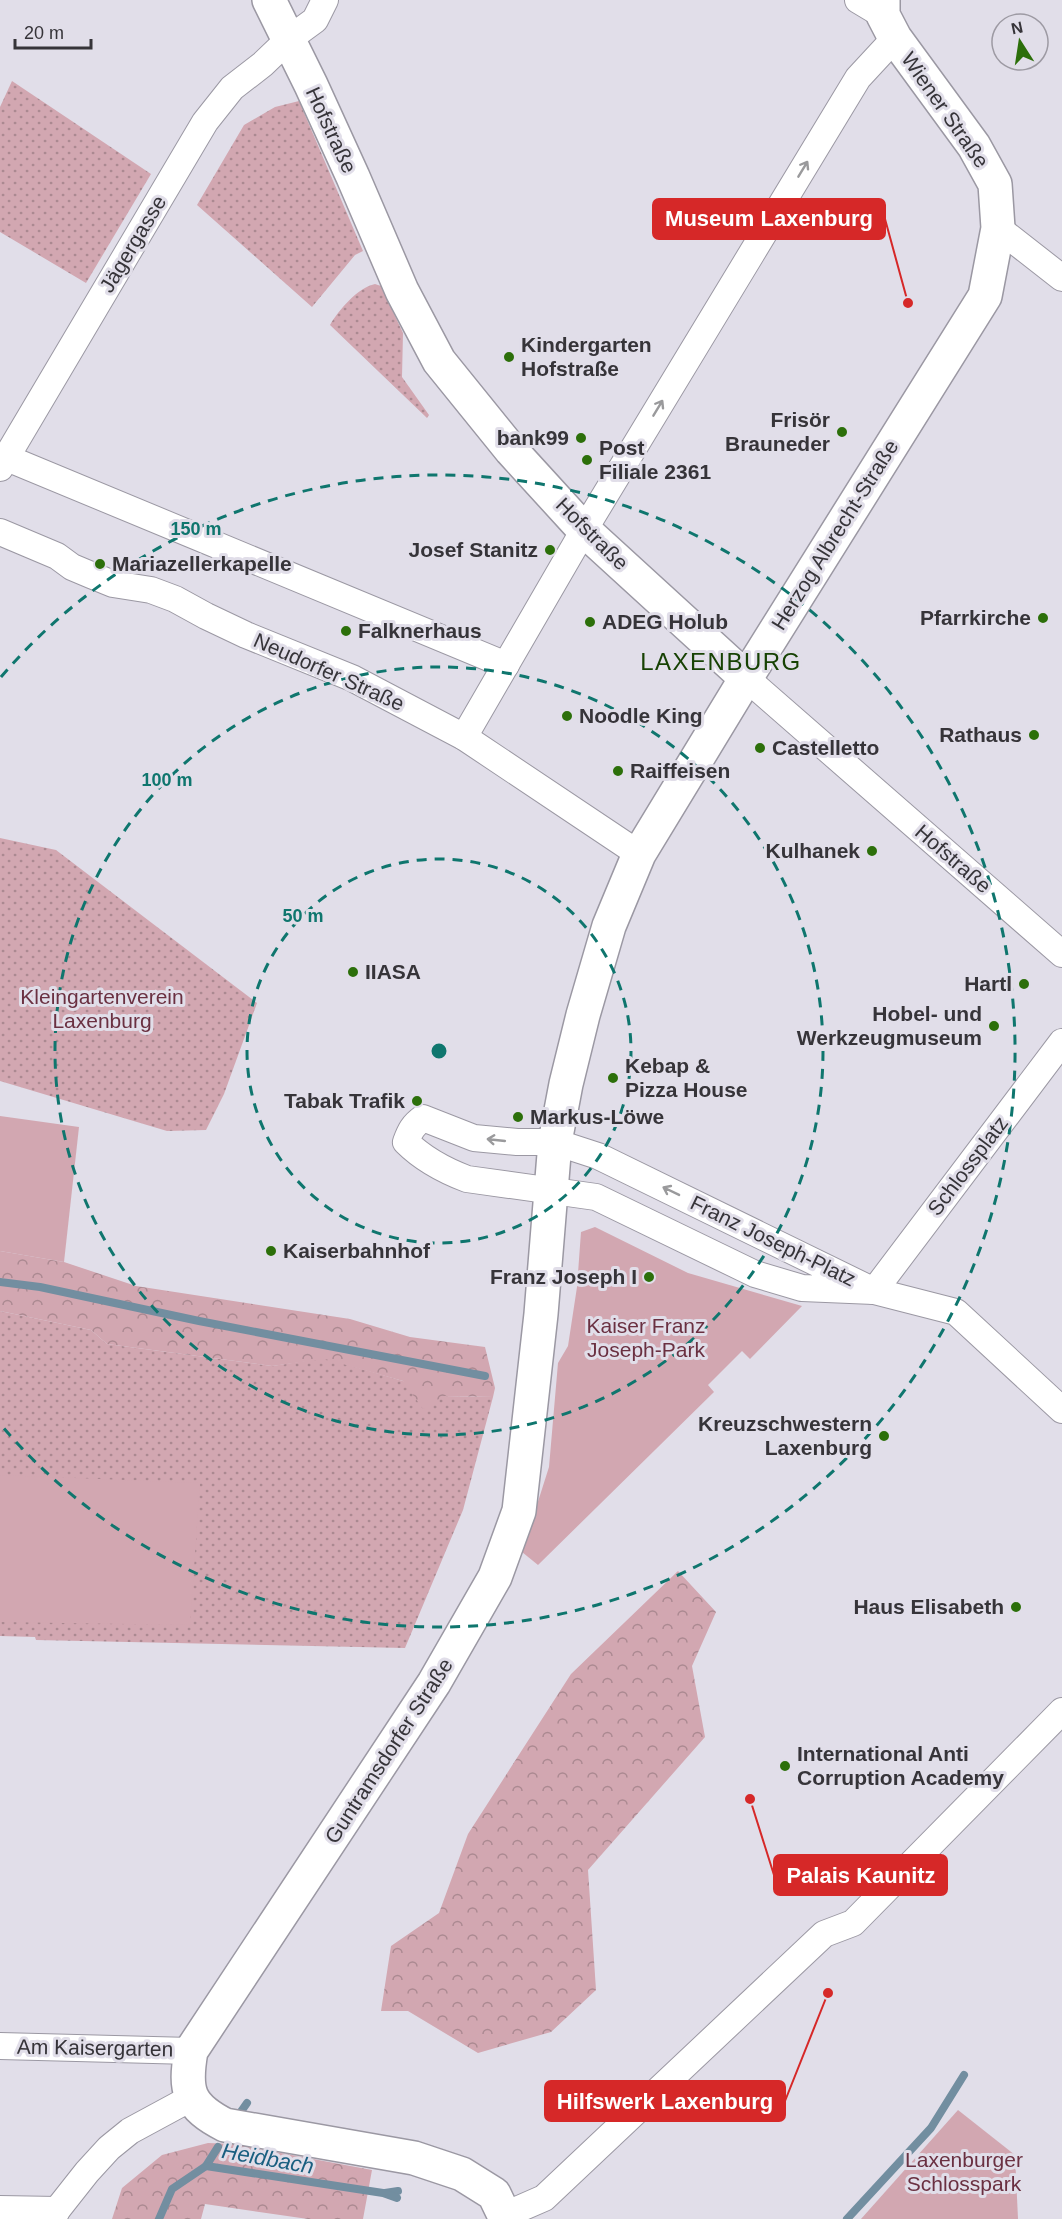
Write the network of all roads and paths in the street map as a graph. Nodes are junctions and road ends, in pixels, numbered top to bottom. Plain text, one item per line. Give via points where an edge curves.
1 (268, 0) edge
2 (325, 0) edge
3 (880, 13) edge
4 (289, 39) junction
5 (998, 228) junction
6 (1062, 278) edge
7 (3, 463) edge
8 (585, 530) junction
9 (0, 532) edge
10 (506, 665) junction
11 (746, 678) junction
12 (464, 737) junction
13 (639, 854) junction
14 (1062, 954) edge
15 (1062, 1042) edge
16 (555, 1142) junction
17 (550, 1192) junction
18 (874, 1291) junction
19 (1062, 1410) edge
20 (1062, 1711) edge
21 (0, 2046) edge
22 (191, 2051) junction
23 (191, 2098) junction
24 (0, 2208) edge
25 (55, 2214) edge
26 (506, 2217) edge

1 - 4 main road, Hofstraße
2 - 4 street, Jägergasse via 315,20
3 - 5 main road, Wiener Straße via 974,146 995,184
8 -> 3 street via 858,78
4 - 7 street, Jägergasse via 232,88 205,122
4 - 8 main road, Hofstraße via 402,291 439,361 511,450
5 - 6 street
5 - 11 main road, Herzog Albrecht-Straße via 985,296
7 - 10 street
8 - 10 street
8 - 11 main road, Hofstraße
9 - 12 street, Neudorfer Straße via 113,584 151,590 175,599 246,635 352,678
10 - 12 street
11 - 13 main road, Herzog Albrecht-Straße
11 - 14 street, Hofstraße
12 - 13 street, Neudorfer Straße
13 - 16 main road, Herzog Albrecht-Straße via 609,926 566,1084
15 - 18 street, Schlossplatz
16 - 17 main road
16 -> 17 street, Franz Joseph-Platz via 474,1138 423,1118 415,1123 406,1142 467,1179
18 -> 16 street, Franz Joseph-Platz via 598,1156
17 - 18 street, Franz Joseph-Platz via 596,1197 755,1274 802,1288
17 - 22 main road, Guntramsdorfer Straße via 519,1510 495,1577 434,1683
18 - 19 street via 956,1312
20 - 26 street via 854,1923 824,1934 544,2198
21 - 22 street, Am Kaisergarten
22 - 23 main road, Guntramsdorfer Straße via 187,2079
23 - 25 street via 109,2148
23 - 26 main road via 199,2109 225,2125 414,2158 462,2174 494,2194
24 - 25 street

